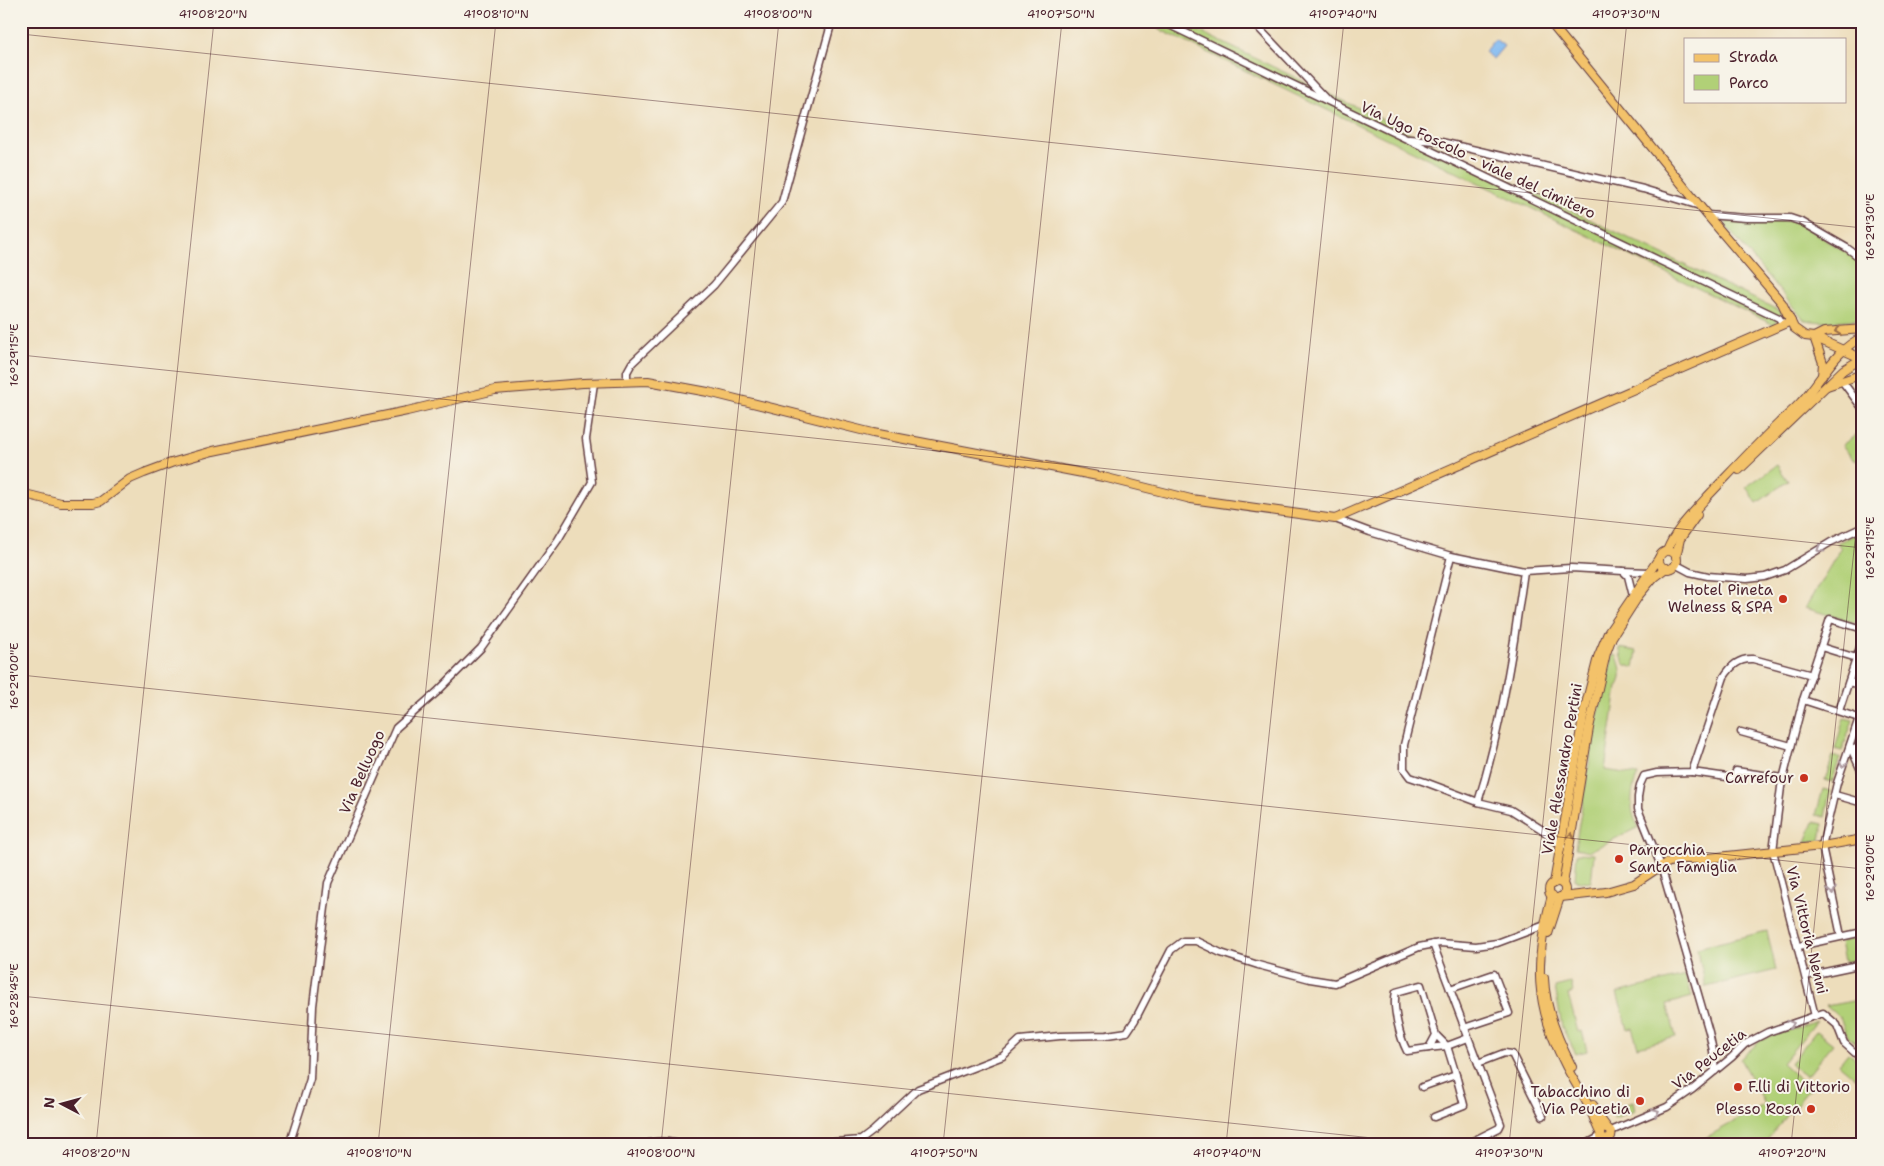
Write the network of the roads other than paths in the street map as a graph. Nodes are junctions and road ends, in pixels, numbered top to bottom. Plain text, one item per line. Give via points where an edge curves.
1 (832, 21) edge
2 (1161, 21) edge
3 (1252, 21) edge
4 (1549, 21) edge
5 (1330, 103) junction
6 (1404, 139) junction
7 (1700, 206) junction
8 (1707, 215) junction
9 (1863, 260) edge
10 (1789, 323) junction
11 (1863, 329) edge
12 (1812, 336) junction
13 (1863, 337) edge
14 (1842, 350) junction
15 (1862, 359) edge
16 (1863, 374) edge
17 (1822, 377) junction
18 (627, 381) junction
19 (1842, 381) junction
20 (594, 383) junction
21 (1826, 387) junction
22 (1863, 408) edge
23 (21, 493) edge
24 (1335, 519) junction
25 (1863, 526) edge
26 (1666, 551) junction
27 (1451, 556) junction
28 (1659, 558) junction
29 (1676, 560) junction
30 (1666, 568) junction
31 (1524, 571) junction
32 (1623, 571) junction
33 (1649, 572) junction
34 (1633, 596) junction
35 (1863, 629) edge
36 (1863, 638) edge
37 (1821, 647) junction
38 (1859, 659) edge
39 (1812, 675) junction
40 (1848, 682) junction
41 (1863, 686) edge
42 (1803, 700) junction
43 (1839, 712) junction
44 (1861, 718) edge
45 (1741, 732) dead end
46 (1863, 745) edge
47 (1791, 746) junction
48 (1851, 748) junction
49 (1692, 772) junction
50 (1863, 775) edge
51 (1783, 778) junction
52 (1835, 795) junction
53 (1478, 802) junction
54 (1863, 803) edge
55 (1863, 839) edge
56 (1562, 846) junction
57 (1822, 846) junction
58 (1773, 851) junction
59 (1661, 866) junction
60 (1560, 884) junction
61 (1583, 894) junction
62 (1558, 896) junction
63 (1545, 925) junction
64 (1863, 932) edge
65 (1841, 936) junction
66 (1433, 944) junction
67 (1798, 946) junction
68 (1863, 964) edge
69 (1806, 976) junction
70 (1450, 988) junction
71 (1815, 1016) junction
72 (1464, 1028) junction
73 (1436, 1035) junction
74 (1468, 1038) junction
75 (1447, 1046) junction
76 (1426, 1048) junction
77 (1714, 1051) junction
78 (1863, 1060) edge
79 (1478, 1063) junction
80 (1723, 1065) junction
81 (1715, 1071) junction
82 (1456, 1075) junction
83 (1422, 1087) dead end
84 (1543, 1116) dead end
85 (1434, 1117) dead end
86 (1610, 1131) junction
87 (1603, 1138) edge
88 (290, 1143) edge
89 (305, 1145) edge
90 (642, 1145) edge
91 (684, 1145) edge
92 (822, 1145) edge
93 (1466, 1145) edge
94 (1585, 1145) edge
95 (1617, 1145) edge

1 - 18 street via 782,202 714,285 632,363
2 - 5 street, Via Ugo Foscolo - viale del cimitero
3 - 5 street
4 - 7 main road
5 - 6 street, Via Ugo Foscolo - viale del cimitero
6 - 7 street via 1437,141 1643,189
6 - 10 street, Via Ugo Foscolo - viale del cimitero
7 - 8 main road
8 - 9 street via 1790,218 1802,222
8 - 10 main road via 1782,303
10 - 12 main road via 1806,336
10 - 24 main road
11 -> 12 main road
12 - 14 main road
12 - 17 main road via 1823,363
13 - 14 main road, Viale Alessandro Pertini
14 - 15 main road
14 - 17 main road, Viale Alessandro Pertini
15 - 21 main road via 1843,370
16 - 19 main road
17 - 26 main road, Viale Alessandro Pertini via 1801,403 1689,516
18 - 20 main road
18 - 24 main road via 667,383 873,433 1103,477 1191,499
19 - 21 main road
19 - 22 street
20 - 23 main road via 495,390 213,451 130,479 106,498 93,503 61,503
20 - 88 street, Via Belluogo via 586,439 592,482 558,540 481,648 396,728 328,883 313,1006 310,1078
21 - 29 main road via 1694,518 1680,539
24 - 27 street
25 -> 29 street via 1785,570 1765,577 1708,576 1690,572
26 - 28 main road, Viale Alessandro Pertini
26 - 29 main road via 1672,552
27 - 31 street
27 - 53 street via 1404,746 1404,769 1410,777
28 - 30 main road
28 - 33 main road, Viale Alessandro Pertini
29 - 30 main road, Viale Alessandro Pertini via 1672,567
60 -> 30 main road, Viale Alessandro Pertini via 1606,653 1640,595 1654,576
31 - 32 street via 1571,568
31 - 53 street via 1509,673 1488,772
32 - 33 street
32 - 34 street via 1628,576
33 - 34 main road, Viale Alessandro Pertini
34 - 56 main road, Viale Alessandro Pertini via 1608,633 1598,657 1584,712
35 - 37 street via 1830,618
36 - 38 street
37 - 38 street
37 - 39 street
38 - 40 street
39 - 42 street
39 - 49 street via 1753,659 1745,658 1736,663 1724,677
40 - 41 street
40 - 43 street
42 - 43 street
42 - 47 street
43 - 44 street
44 - 48 street
45 - 47 street
46 - 48 street
47 - 51 street
48 - 50 street
48 -> 52 street
49 - 51 street via 1734,778 1736,771
49 - 59 street via 1644,776 1640,785 1638,809
51 - 58 street
52 - 54 street
52 - 57 street
53 - 56 street via 1510,810
55 - 57 main road
56 - 60 main road, Viale Alessandro Pertini
57 - 58 main road
57 -> 65 street
58 - 59 main road via 1676,859
58 - 67 street, Via Vittoria Nenni
59 - 61 main road via 1634,884
59 - 77 street
60 - 61 main road
60 - 62 main road, Viale Alessandro Pertini via 1565,892
60 - 62 main road, Viale Alessandro Pertini via 1550,888
61 - 62 main road
62 - 63 main road, Viale Alessandro Pertini
62 - 86 main road, Viale Alessandro Pertini via 1546,949 1546,998 1569,1061
63 - 66 street via 1497,944
63 - 87 main road, Viale Alessandro Pertini via 1540,954 1540,989 1547,1025
64 - 65 street
65 - 67 street
66 - 70 street
66 - 92 street via 1419,946 1335,983 1258,965 1196,941 1183,941 1171,950 1127,1032 1020,1040 1003,1056 918,1089 861,1140
67 - 69 street, Via Vittoria Nenni
68 - 69 street
69 - 71 street, Via Vittoria Nenni
70 - 72 street
70 - 72 street via 1494,974 1509,1013
71 - 78 street via 1823,1013 1837,1024 1844,1043
80 -> 71 street, Via Peucetia via 1745,1044 1768,1032
72 - 74 street
73 - 75 street
73 - 76 street
73 - 76 street via 1421,985 1396,992 1394,1000 1402,1043 1407,1051
74 - 75 street
74 - 79 street
75 - 76 street
75 - 82 street
77 - 80 street
77 - 81 street
79 - 84 street via 1504,1053 1512,1054
79 - 93 street via 1501,1124
80 - 81 street, Via Peucetia
86 -> 81 street, Via Peucetia via 1667,1107
82 - 83 street
82 - 85 street via 1464,1105
86 - 87 main road via 1608,1139
86 - 95 main road, Viale Alessandro Pertini
87 - 94 street
88 - 89 street
90 - 91 street via 668,1141

